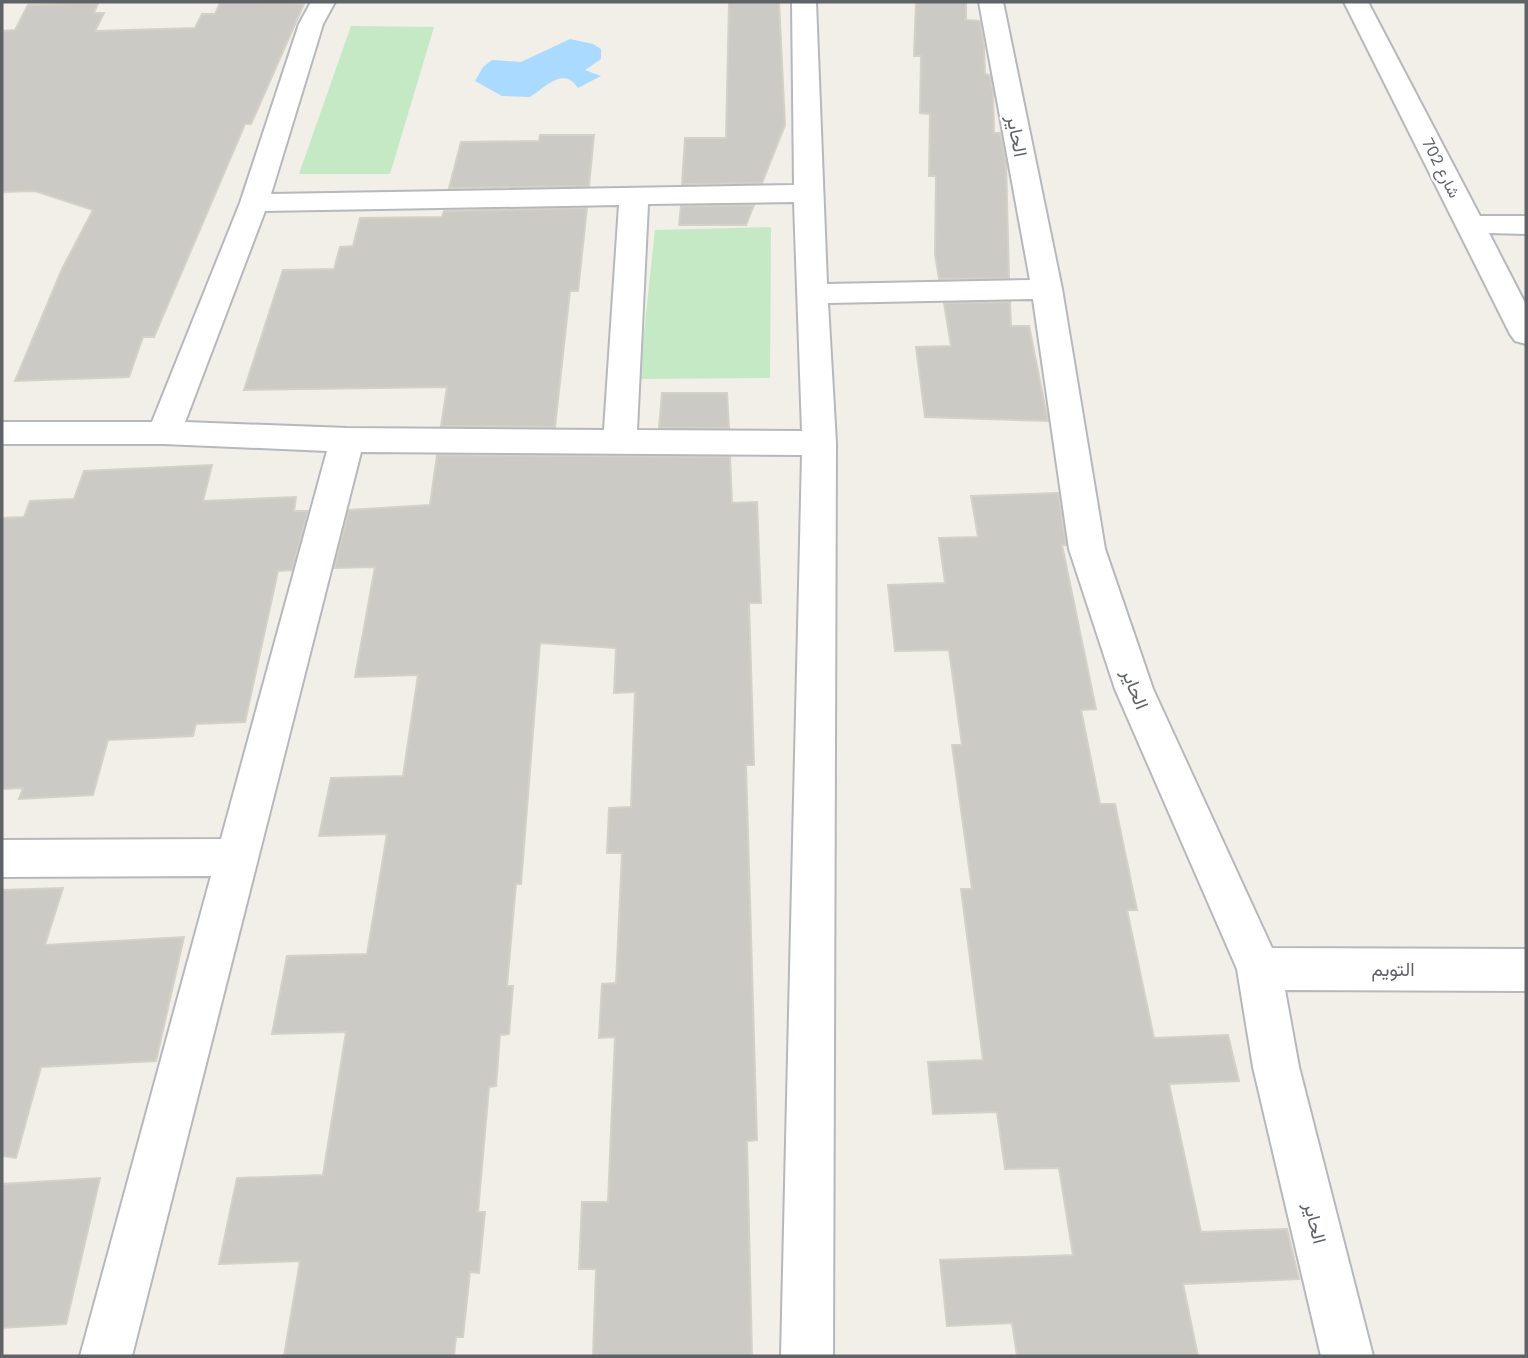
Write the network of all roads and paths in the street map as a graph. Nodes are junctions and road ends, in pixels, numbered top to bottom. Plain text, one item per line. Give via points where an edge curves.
1 (323, 2) edge
2 (804, 2) edge
3 (990, 2) edge
4 (1356, 2) edge
5 (808, 193) junction
6 (634, 196) junction
7 (254, 203) junction
8 (1470, 224) junction
9 (1526, 225) edge
10 (1047, 289) junction
11 (814, 294) junction
12 (1526, 334) edge
13 (2, 433) edge
14 (164, 433) junction
15 (347, 440) junction
16 (620, 442) junction
17 (819, 443) junction
18 (239, 856) junction
19 (2, 858) edge
20 (1259, 969) junction
21 (1526, 970) edge
22 (106, 1356) edge
23 (807, 1356) edge
24 (1348, 1356) edge

1 - 7 street via 311,24
2 - 5 street
3 - 10 street, الحاير
4 - 8 street, شارع 702
5 - 6 street
5 - 11 street
6 - 7 street
6 - 16 street
7 - 14 street
8 - 9 street
8 - 12 street, شارع 702
10 - 11 street
10 - 20 street, الحاير via 1087,549 1110,624 1134,689
11 - 17 street
13 - 14 street
14 - 15 street
15 - 16 street
15 - 18 street
16 - 17 street
17 - 23 street
18 - 19 street
18 - 22 street
20 - 21 street, التويم
20 - 24 street, الحاير via 1276,1067

